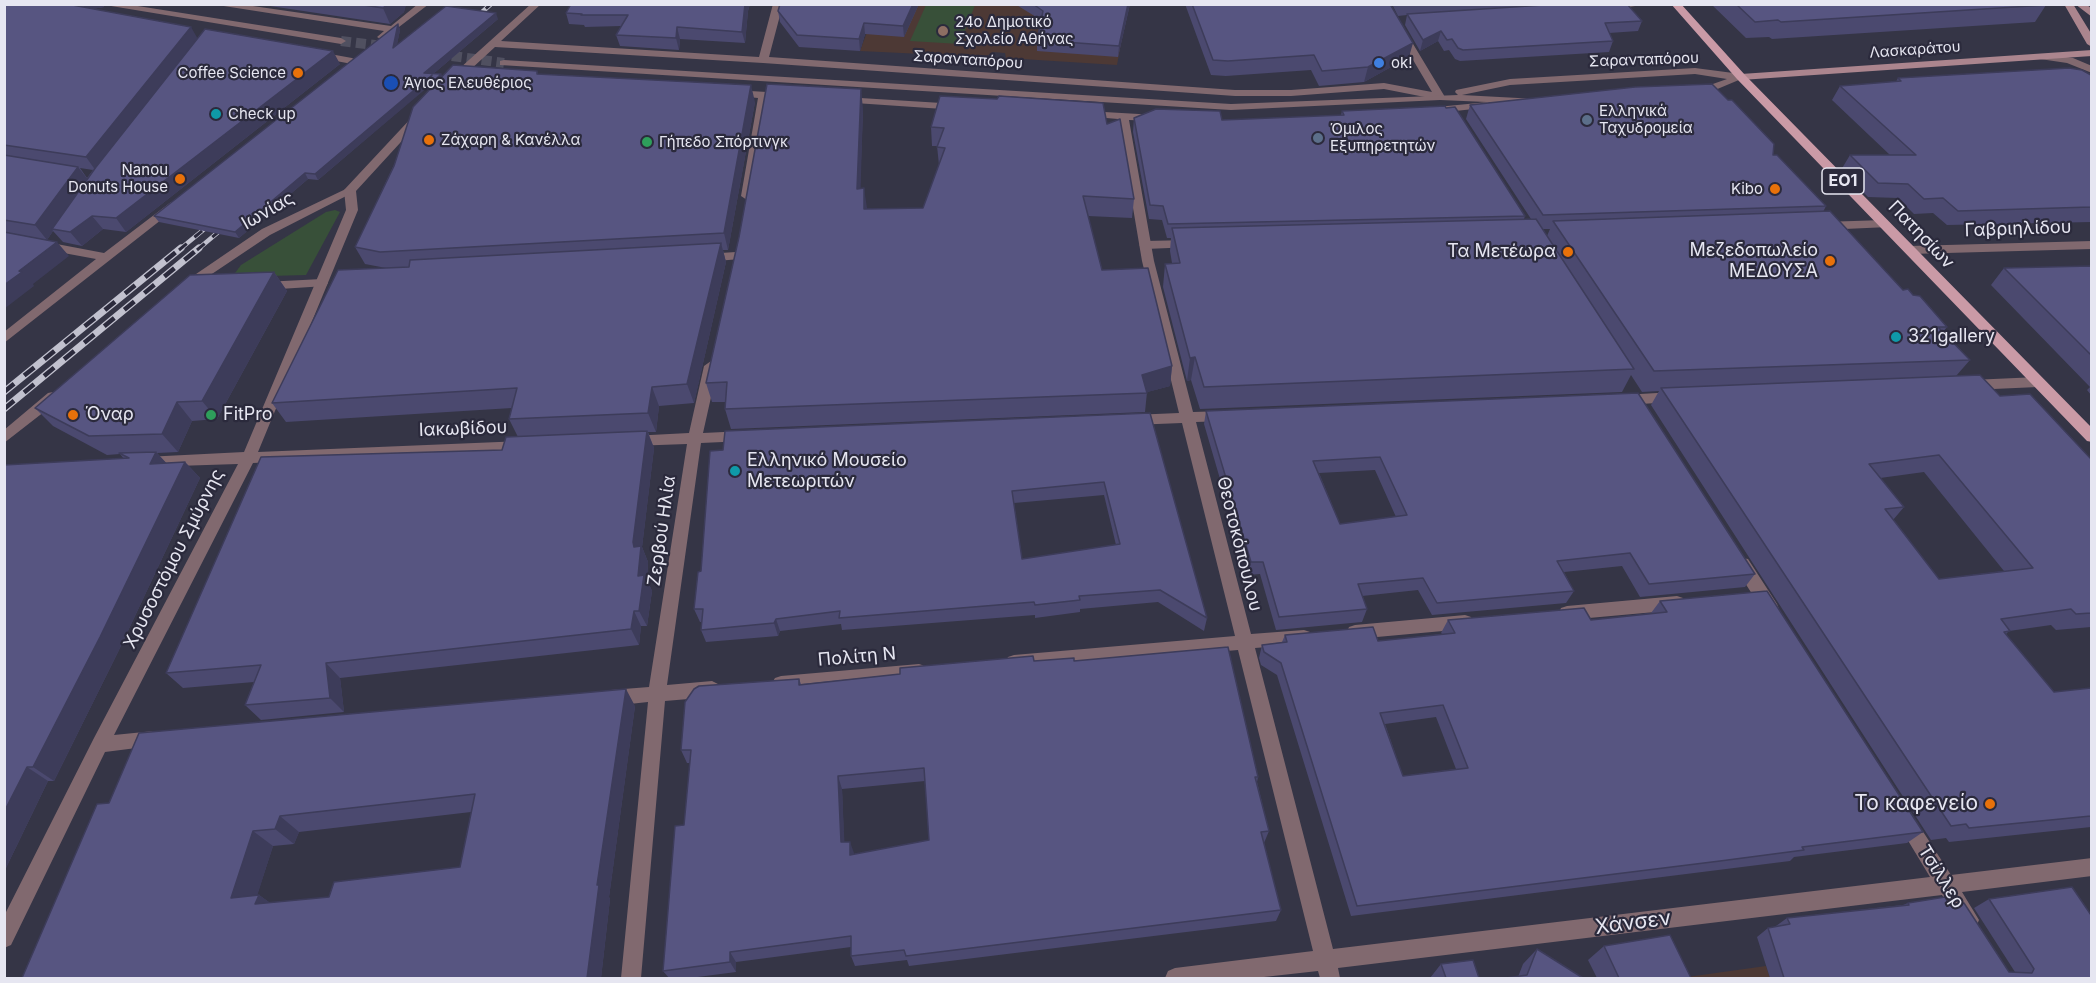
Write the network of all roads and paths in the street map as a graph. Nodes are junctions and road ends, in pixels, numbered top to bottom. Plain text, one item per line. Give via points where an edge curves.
1 (103, 4) edge
2 (215, 4) edge
3 (425, 4) edge
4 (537, 4) edge
5 (778, 4) edge
6 (1383, 4) edge
7 (1644, 4) edge
8 (1675, 4) edge
9 (2068, 4) edge
10 (2079, 4) edge
11 (234, 6) edge
12 (1596, 8) edge
13 (2091, 14) edge
14 (1405, 20) dead end
15 (1393, 21) junction
16 (393, 29) junction
17 (341, 41) tunnel mouth
18 (493, 44) junction
19 (2091, 44) edge
20 (308, 53) edge
21 (2091, 53) edge
22 (2044, 57) junction
23 (763, 60) junction
24 (504, 63) tunnel mouth
25 (2091, 70) edge
26 (461, 71) junction
27 (520, 76) edge
28 (1741, 77) junction
29 (445, 89) edge
30 (1687, 90) edge
31 (718, 91) edge
32 (764, 95) junction
33 (800, 97) edge
34 (1440, 97) junction
35 (836, 99) edge
36 (1548, 99) edge
37 (1525, 101) junction
38 (428, 106) edge
39 (968, 107) edge
40 (1451, 108) junction
41 (1421, 111) edge
42 (1075, 114) edge
43 (1123, 117) junction
44 (1166, 118) edge
45 (1461, 123) edge
46 (350, 190) junction
47 (183, 196) edge
48 (744, 211) edge
49 (1885, 224) junction
50 (1810, 226) edge
51 (4, 238) edge
52 (1203, 244) edge
53 (1145, 245) junction
54 (2091, 245) edge
55 (1910, 250) junction
56 (736, 256) edge
57 (106, 257) junction
58 (689, 259) edge
59 (328, 280) junction
60 (251, 286) edge
61 (203, 288) edge
62 (4, 339) edge
63 (716, 347) edge
64 (1624, 380) edge
65 (2038, 382) junction
66 (66, 386) edge
67 (1959, 386) edge
68 (1684, 397) edge
69 (1636, 399) junction
70 (1613, 400) edge
71 (1646, 414) edge
72 (1235, 416) edge
73 (1187, 418) junction
74 (1117, 421) edge
75 (766, 435) edge
76 (2091, 437) edge
77 (4, 438) edge
78 (695, 438) junction
79 (613, 442) edge
80 (543, 445) edge
81 (249, 457) junction
82 (133, 462) edge
83 (1736, 555) edge
84 (1762, 595) junction
85 (1738, 597) edge
86 (1691, 602) edge
87 (1550, 614) edge
88 (1479, 621) edge
89 (1781, 625) edge
90 (1244, 642) junction
91 (998, 664) edge
92 (939, 669) edge
93 (763, 685) edge
94 (728, 688) edge
95 (657, 694) junction
96 (598, 700) edge
97 (171, 738) edge
98 (100, 744) junction
99 (1895, 804) edge
100 (2091, 868) edge
101 (1946, 884) junction
102 (4, 938) edge
103 (1982, 941) edge
104 (1327, 969) edge
105 (631, 978) edge
106 (1175, 978) edge

1 - 17 street
2 - 11 street
3 - 16 street
4 - 18 street
5 - 23 street
6 - 15 street
7 - 12 street
8 - 28 main road, Πατησίων / ΕΟ1
9 - 19 main road
10 - 13 main road
11 - 16 street
14 - 15 street
15 - 34 street
16 - 20 street via 356,58
18 - 23 street, Σαρανταπόρου
18 - 26 street
21 - 22 main road, Λασκαράτου
22 - 25 street via 2069,60
22 - 28 main road, Λασκαράτου
23 - 34 street, Σαρανταπόρου via 1235,93 1384,86
24 - 34 street, Σαρανταπόρου via 1231,107
26 - 27 street
26 - 29 street
28 - 30 street, Σαρανταπόρου via 1711,88
28 - 34 street, Σαρανταπόρου via 1695,71 1510,82
28 - 49 main road, Πατησίων / ΕΟ1
31 - 32 street
32 - 33 street
32 - 48 street
34 - 37 street, Σαρανταπόρου
35 - 39 street
36 - 37 street, Σαρανταπόρου
37 - 40 street, Σαρανταπόρου
38 - 46 street, Ιωνίας
40 - 41 street, Σαρανταπόρου
40 - 45 street
42 - 43 street
43 - 44 street
43 - 53 street, Θεοτοκόπουλου
46 - 59 street, Χρυσοστόμου Σμύρνης via 352,210
46 - 61 street, Ιωνίας via 266,232 175,293
47 - 57 street
49 - 50 street
49 - 55 main road, Πατησίων / ΕΟ1
51 - 57 street via 55,241
52 - 53 street
53 - 73 street, Θεοτοκόπουλου
54 - 55 street, Γαβριηλίδου
55 - 65 main road, Πατησίων / ΕΟ1
56 - 58 street
57 - 62 street
59 - 60 street
59 - 81 street, Χρυσοστόμου Σμύρνης
63 - 78 street, Ζερβού Ηλία
64 - 69 street
65 - 67 street
65 - 76 main road, Πατησίων / ΕΟ1
66 - 77 street
68 - 69 street
69 - 70 street
69 - 71 street
72 - 73 street
73 - 74 street
73 - 90 street, Θεοτοκόπουλου
75 - 78 street
78 - 79 street
78 - 95 street, Ζερβού Ηλία
80 - 81 street, Ιακωβίδου
81 - 82 street, Ιακωβίδου
81 - 98 street, Χρυσοστόμου Σμύρνης
83 - 84 street
84 - 85 street
84 - 89 street
86 - 87 street
88 - 90 street
90 - 91 street
90 - 104 street, Θεοτοκόπουλου
92 - 93 street, Πολίτη Ν
94 - 95 street
95 - 96 street
95 - 105 street, Ζερβού Ηλία
97 - 98 street
98 - 102 street, Χρυσοστόμου Σμύρνης
99 - 101 street, Τσίλλερ
100 - 101 street, Χάνσεν
101 - 103 street, Τσίλλερ
101 - 104 street, Χάνσεν
104 - 106 street, Χάνσεν

